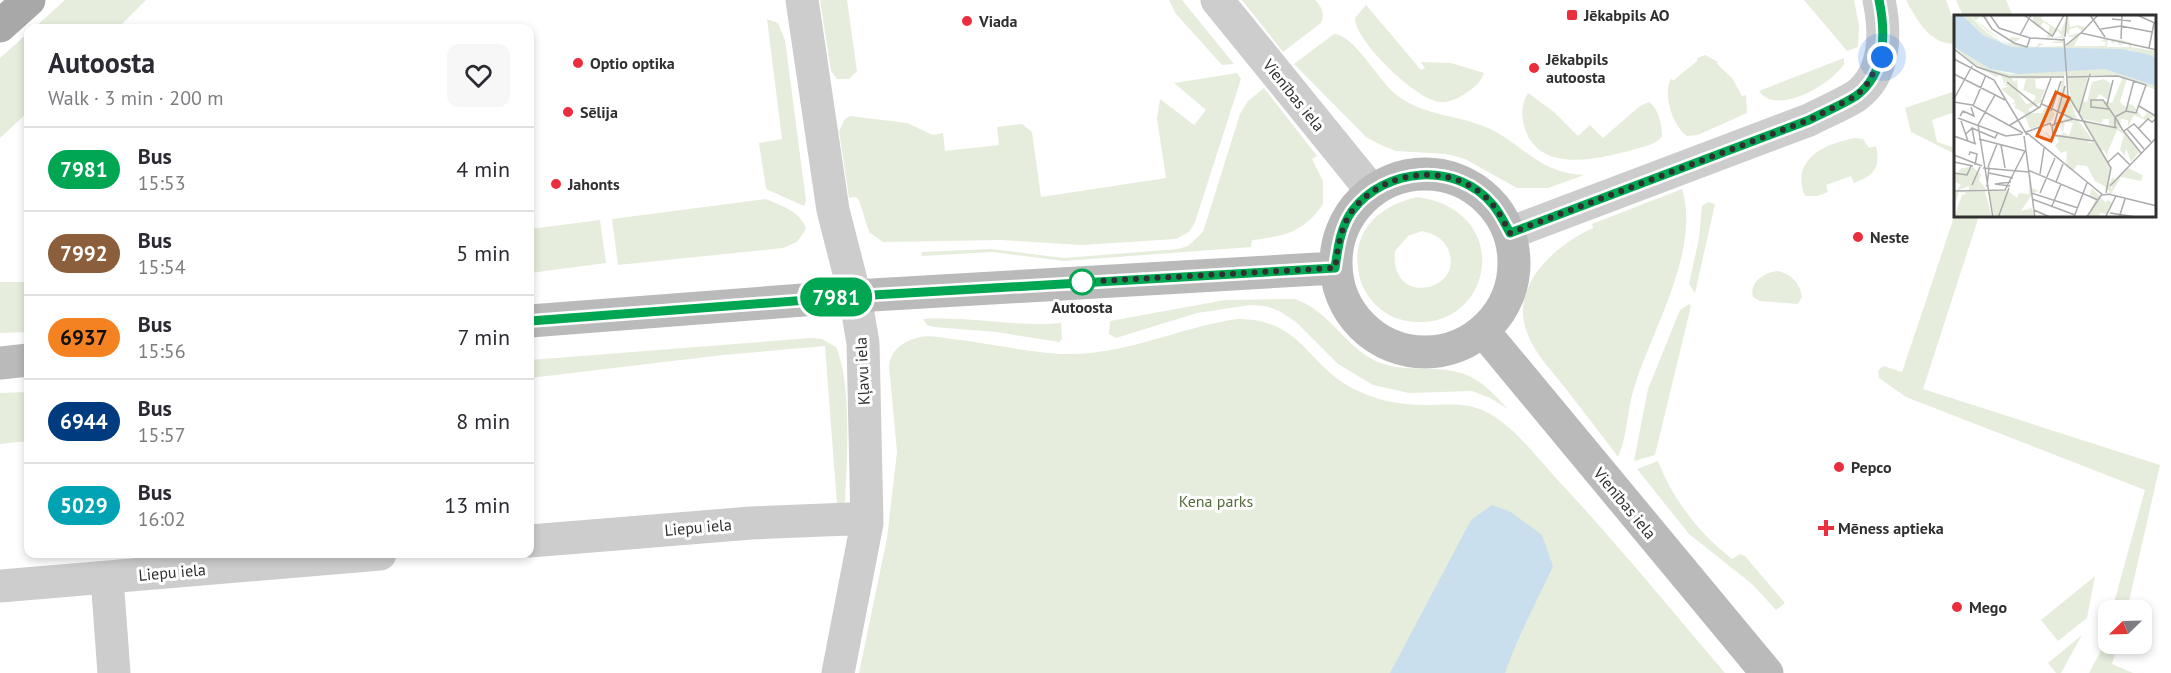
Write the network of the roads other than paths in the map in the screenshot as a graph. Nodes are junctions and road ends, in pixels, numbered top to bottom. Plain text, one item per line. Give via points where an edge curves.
1 (29, 0) edge
2 (802, 0) edge
3 (1217, 0) edge
4 (1879, 0) edge
5 (0, 26) edge
6 (1372, 191) junction
7 (1510, 233) junction
8 (1335, 268) junction
9 (855, 296) junction
10 (534, 321) edge
11 (1484, 332) junction
12 (24, 360) edge
13 (0, 363) edge
14 (867, 523) junction
15 (534, 541) edge
16 (334, 558) edge
17 (107, 578) junction
18 (0, 586) edge
19 (114, 673) edge
20 (838, 673) edge
21 (1767, 673) edge

1 - 5 main road
2 - 9 street, Kļavu iela via 833,210
3 - 6 street, Vienības iela
4 - 7 street via 1882,57 1856,96 1809,120
6 - 7 main road via 1402,176 1435,174 1467,184 1493,204
6 - 8 main road via 1347,221 1339,239
7 - 11 main road via 1515,254 1509,297
8 - 9 main road
8 - 11 main road via 1343,300 1362,328 1390,346 1422,353 1455,348
9 - 10 main road
9 - 14 street, Kļavu iela via 862,343
11 - 21 main road, Vienības iela
12 - 13 main road
14 - 15 street, Liepu iela via 849,519 752,523
14 - 20 street, Kļavu iela
16 - 17 street, Liepu iela
17 - 18 street, Liepu iela
17 - 19 street

